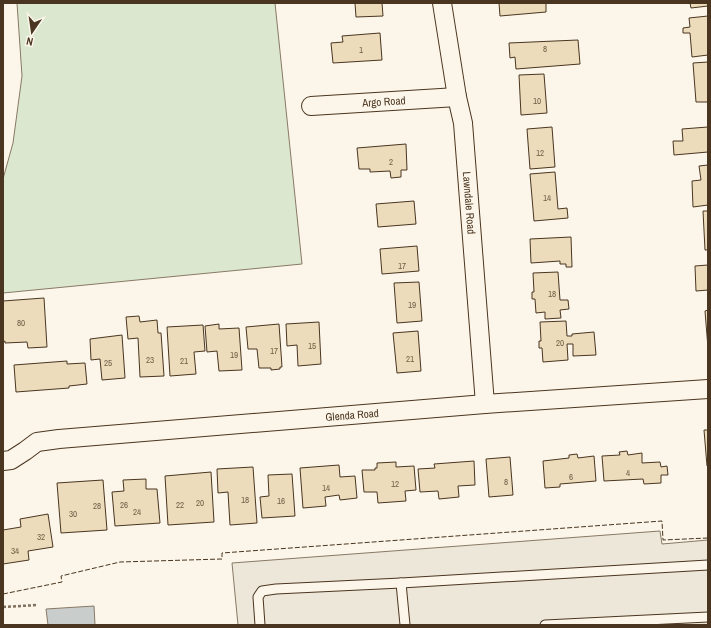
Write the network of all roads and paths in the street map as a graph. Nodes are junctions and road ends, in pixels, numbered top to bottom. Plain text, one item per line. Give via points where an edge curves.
1 (442, 3) edge
2 (457, 97) junction
3 (311, 106) dead end
4 (708, 389) edge
5 (485, 404) junction
6 (3, 461) edge
7 (708, 565) edge
8 (401, 583) junction
9 (38, 605) dead end
10 (3, 607) edge
11 (708, 617) edge
12 (260, 625) edge
13 (405, 625) edge
14 (545, 625) edge

1 - 2 street, Lawndale Road
2 - 3 street, Argo Road
2 - 5 street, Lawndale Road via 463,123
4 - 5 street, Glenda Road
5 - 6 street, Glenda Road via 59,439 37,442 11,460
7 - 8 lane
8 - 12 lane via 262,591 258,597
8 - 13 lane
9 - 10 path
11 - 14 lane

